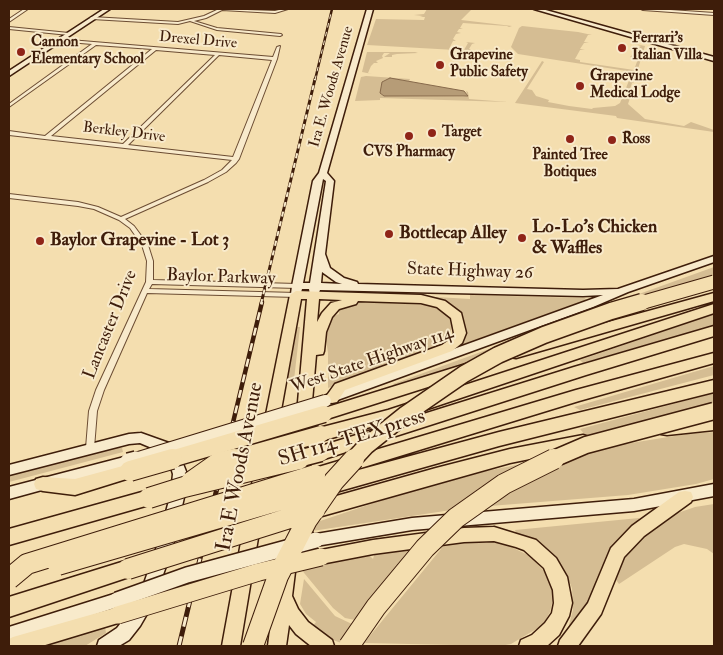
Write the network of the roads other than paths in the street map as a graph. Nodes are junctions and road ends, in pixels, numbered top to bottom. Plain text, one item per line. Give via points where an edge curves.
1 (26, 9) edge
2 (107, 9) edge
3 (222, 9) edge
4 (286, 9) edge
5 (370, 9) edge
6 (537, 9) edge
7 (553, 9) edge
8 (643, 9) edge
9 (714, 14) edge
10 (92, 18) junction
11 (9, 21) edge
12 (192, 21) junction
13 (9, 28) edge
14 (68, 34) junction
15 (280, 35) dead end
16 (58, 40) junction
17 (660, 42) junction
18 (96, 43) junction
19 (279, 47) dead end
20 (156, 48) junction
21 (218, 54) junction
22 (714, 57) edge
23 (275, 58) junction
24 (9, 74) edge
25 (9, 106) edge
26 (9, 132) edge
27 (47, 137) junction
28 (124, 146) junction
29 (236, 159) junction
30 (323, 173) junction
31 (9, 196) edge
32 (121, 219) junction
33 (320, 254) junction
34 (714, 259) edge
35 (149, 282) junction
36 (714, 282) edge
37 (624, 290) junction
38 (145, 291) junction
39 (296, 291) junction
40 (314, 291) junction
41 (366, 292) junction
42 (714, 296) edge
43 (714, 308) edge
44 (714, 331) edge
45 (714, 340) edge
46 (714, 358) edge
47 (598, 365) junction
48 (714, 386) edge
49 (307, 390) junction
50 (327, 404) junction
51 (714, 411) edge
52 (714, 424) edge
53 (90, 448) junction
54 (9, 470) edge
55 (315, 482) junction
56 (43, 484) joint
57 (184, 487) junction
58 (714, 490) edge
59 (9, 494) edge
60 (685, 497) junction
61 (9, 537) edge
62 (9, 579) edge
63 (284, 597) junction
64 (9, 607) edge
65 (118, 608) junction
66 (9, 635) edge
67 (13, 646) edge
68 (105, 646) edge
69 (231, 646) edge
70 (253, 646) edge
71 (277, 646) edge
72 (325, 646) edge
73 (349, 646) edge
74 (528, 646) edge
75 (566, 646) edge

1 - 11 street
2 - 10 main road
3 - 4 street via 275,12
3 - 12 street
5 - 30 main road, Ira E. Woods Avenue
6 - 17 main road
7 - 17 main road
8 - 9 street
10 - 12 street via 161,23
10 - 14 main road
12 - 15 street via 217,29
13 - 14 street
14 - 16 main road
16 - 18 street, Drexel Drive
16 - 24 main road
17 - 22 main road
18 - 20 street, Drexel Drive
18 - 25 street
19 - 23 street
20 - 21 street, Drexel Drive
20 - 27 street
21 - 23 street, Drexel Drive
21 - 28 street
23 - 29 street
26 - 27 street, Berkley Drive
27 - 28 street, Berkley Drive
28 - 29 street, Berkley Drive
29 - 32 street via 206,181
30 - 33 main road, Ira E. Woods Avenue via 330,182
30 - 39 main road, Ira E. Woods Avenue via 317,181
31 - 32 street, Lancaster Drive via 78,204
32 - 35 street, Lancaster Drive via 132,227 145,245 150,261
33 - 40 main road, Ira E. Woods Avenue
33 - 41 main road, State Highway 26 via 325,269
34 - 37 main road, West State Highway 114
35 - 38 street, Lancaster Drive
35 - 39 street, Baylor Parkway
36 - 70 highway, bridge via 589,318 535,339 464,374 399,419 350,463 307,520 278,576
37 - 41 main road, State Highway 26 via 583,293
37 - 50 main road, West State Highway 114
38 - 39 street, Baylor Parkway
38 - 53 street, Lancaster Drive via 93,411
39 - 40 main road
39 - 69 main road, Ira E Woods Avenue
40 - 41 main road
40 - 49 main road
41 - 49 main road via 335,306 322,321 315,381
41 - 50 main road via 441,304 457,316 460,334 448,348 340,387
42 - 50 highway
43 - 57 highway, bridge via 389,416 218,463
44 - 47 highway
45 - 47 highway via 628,366
46 - 55 highway, SH 114 TEXpress via 576,396
47 - 57 highway, bridge via 321,453
48 - 55 highway
49 - 63 main road
50 - 56 highway, bridge via 129,466 75,487
51 - 73 highway, bridge via 586,445 540,464 504,484 456,518 425,548 376,607
52 - 64 highway, bridge via 640,433 510,456 436,475
53 - 54 main road
53 - 68 main road via 129,439 153,441 172,455 180,474 165,546 146,600 134,622
55 - 62 highway, bridge
56 - 59 main road
57 - 61 highway, bridge
58 - 60 main road
60 - 65 main road, bridge via 634,505 412,524 316,540 187,576
60 - 75 main road via 638,531 617,553 595,608
63 - 71 main road
63 - 72 main road via 302,628
65 - 66 main road
65 - 67 main road
65 - 74 main road, bridge via 321,557 373,547 494,534 530,546 550,563 562,590 560,616 552,629

